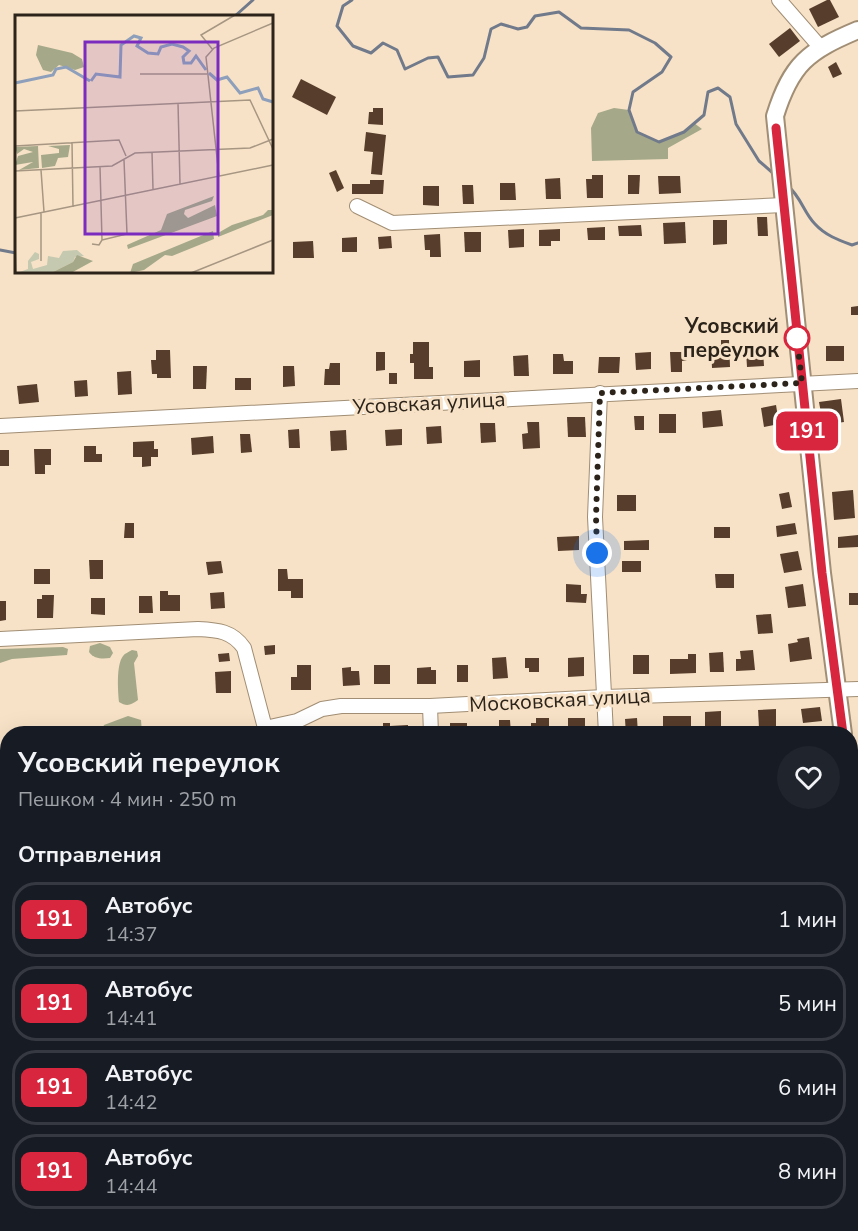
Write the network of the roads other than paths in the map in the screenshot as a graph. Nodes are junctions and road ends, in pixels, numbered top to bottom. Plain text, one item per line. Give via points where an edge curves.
1 (779, 0) edge
2 (858, 30) edge
3 (821, 48) junction
4 (783, 197) junction
5 (357, 206) dead end
6 (858, 381) edge
7 (802, 383) junction
8 (600, 393) junction
9 (0, 426) edge
10 (0, 639) edge
11 (858, 689) edge
12 (837, 690) junction
13 (604, 697) junction
14 (430, 706) junction
15 (263, 726) edge
16 (282, 726) edge
17 (431, 726) edge
18 (606, 726) edge
19 (842, 726) edge

1 - 3 street
2 - 3 street
3 - 4 street via 797,67 775,116
4 - 5 street via 392,223
4 - 7 street
6 - 7 street, Усовская улица
7 - 8 street, Усовская улица
7 - 12 street
8 - 9 street, Усовская улица
8 - 13 street via 596,517
10 - 15 street, Московская улица via 220,630 236,638 244,648
11 - 12 street, Московская улица
12 - 13 street, Московская улица
12 - 19 street
13 - 14 street, Московская улица
13 - 18 street
14 - 16 street, Московская улица via 341,706 322,709
14 - 17 street

